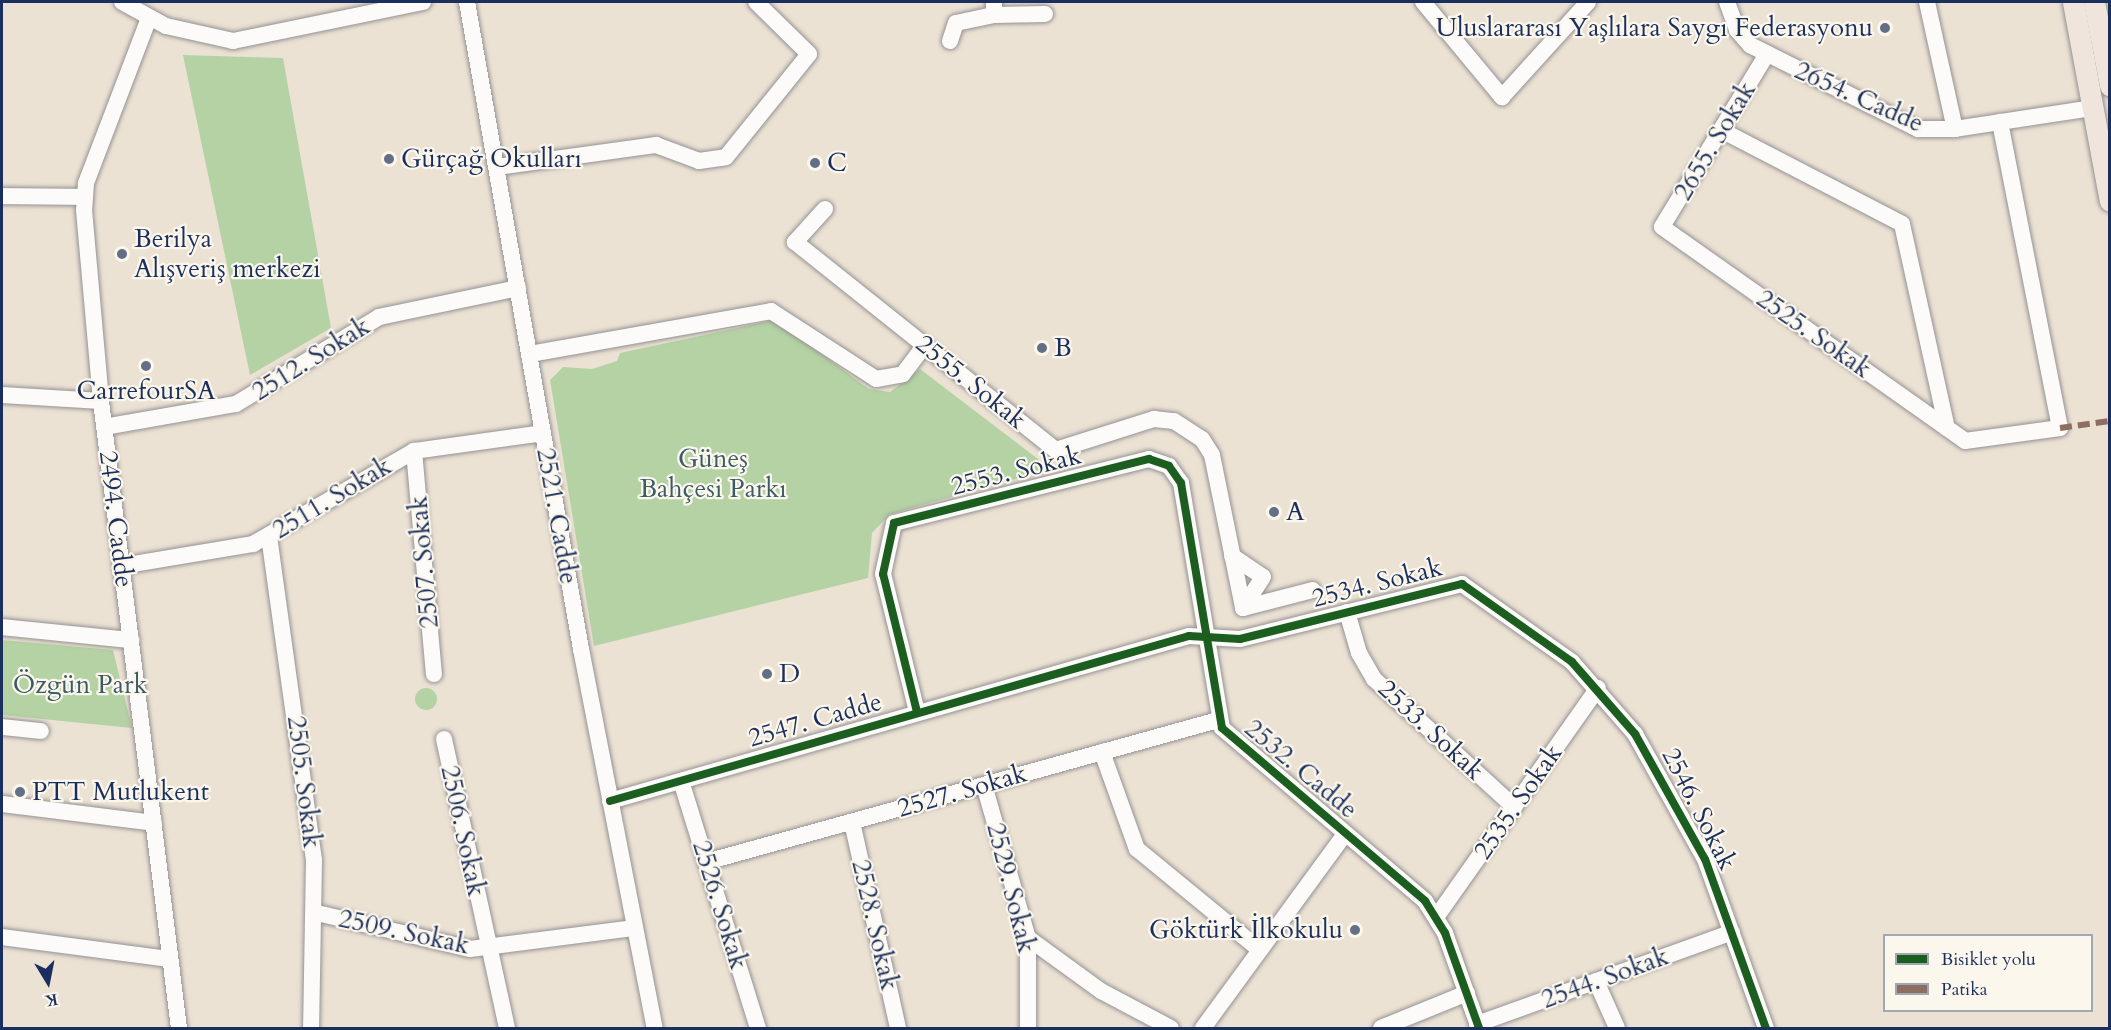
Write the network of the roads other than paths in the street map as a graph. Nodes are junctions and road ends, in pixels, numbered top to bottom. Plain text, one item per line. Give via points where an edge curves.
1 (122, 2) edge
2 (423, 2) edge
3 (467, 2) edge
4 (756, 2) edge
5 (1423, 2) edge
6 (1588, 2) edge
7 (1728, 2) edge
8 (1927, 2) edge
9 (2073, 2) edge
10 (2094, 2) edge
11 (994, 8) edge
12 (1045, 14) dead end
13 (149, 18) junction
14 (950, 41) dead end
15 (1767, 54) junction
16 (2109, 85) edge
17 (2101, 107) edge
18 (2000, 122) junction
19 (1955, 129) junction
20 (1721, 130) junction
21 (497, 167) junction
22 (2, 196) edge
23 (84, 197) junction
24 (2109, 201) edge
25 (825, 209) dead end
26 (1662, 227) joint
27 (519, 288) junction
28 (925, 345) junction
29 (530, 354) junction
30 (2, 394) edge
31 (101, 401) junction
32 (104, 427) junction
33 (1947, 428) junction
34 (543, 433) junction
35 (414, 451) junction
36 (1149, 459) joint
37 (269, 537) junction
38 (1232, 556) junction
39 (121, 566) junction
40 (1313, 590) dead end
41 (1243, 608) junction
42 (1347, 612) junction
43 (2, 627) edge
44 (1205, 636) junction
45 (131, 640) junction
46 (434, 674) dead end
47 (1598, 688) junction
48 (917, 712) junction
49 (1218, 720) junction
50 (2, 727) edge
51 (41, 731) dead end
52 (444, 739) dead end
53 (1102, 752) junction
54 (681, 781) junction
55 (984, 785) junction
56 (610, 801) junction
57 (2, 804) edge
58 (1514, 807) junction
59 (852, 822) junction
60 (154, 823) junction
61 (1345, 834) junction
62 (706, 862) junction
63 (317, 913) junction
64 (1437, 916) junction
65 (634, 927) junction
66 (1732, 932) junction
67 (2, 937) edge
68 (1028, 939) junction
69 (487, 949) junction
70 (1260, 950) junction
71 (170, 959) junction
72 (1596, 981) junction
73 (1467, 993) junction
74 (1478, 1026) edge
75 (179, 1029) edge
76 (311, 1029) edge
77 (507, 1029) edge
78 (655, 1029) edge
79 (758, 1029) edge
80 (898, 1029) edge
81 (1028, 1029) edge
82 (1171, 1029) edge
83 (1203, 1029) edge
84 (1380, 1029) edge
85 (1617, 1029) edge
86 (1766, 1029) edge

1 - 13 street
2 - 13 street via 249,40 200,36
3 - 21 street, 2521. Cadde
4 - 21 street via 809,54 730,154 716,161 694,160 656,145
5 - 6 street via 1502,97
7 - 15 street, 2654. Cadde via 1744,40
8 - 19 street
9 - 17 main road
10 - 16 main road
11 - 12 street
11 - 14 street via 956,23
13 - 23 street, 2494. Cadde
15 - 19 street, 2654. Cadde via 1910,126
15 - 20 street, 2655. Sokak
17 - 18 street, 2654. Cadde
17 - 24 main road
18 - 19 street, 2654. Cadde
18 - 33 street, 2525. Sokak via 2060,428 1965,441
20 - 26 street, 2655. Sokak
20 - 33 street via 1902,224
21 - 27 street, 2521. Cadde
22 - 23 street
23 - 31 street, 2494. Cadde
25 - 28 street, 2555. Sokak via 795,242
26 - 33 street, 2525. Sokak
27 - 29 street, 2521. Cadde
27 - 32 street, 2512. Sokak via 379,317 236,404
28 - 29 street via 903,374 876,379 771,311
28 - 38 street, 2555. Sokak via 1056,450 1154,418 1194,432 1212,455
29 - 34 street, 2521. Cadde
30 - 31 street
31 - 32 street, 2494. Cadde
32 - 39 street, 2494. Cadde
34 - 35 street, 2511. Sokak
34 - 56 street, 2521. Cadde
35 - 37 street, 2511. Sokak
35 - 46 street, 2507. Sokak
36 - 44 street, 2532. Cadde via 1169,466 1181,483
36 - 48 street, 2553. Sokak via 894,523 883,574
37 - 39 street, 2511. Sokak via 237,548
37 - 63 street, 2505. Sokak via 301,752
38 - 41 street, 2555. Sokak
38 - 41 street via 1263,577
39 - 45 street, 2494. Cadde
40 - 41 street
42 - 44 street, 2534. Sokak via 1240,639
42 - 47 street, 2534. Sokak via 1462,584 1572,662
42 - 58 street, 2533. Sokak via 1359,653 1374,679
43 - 45 street
44 - 48 street, 2547. Cadde via 1189,636
44 - 49 street, 2532. Cadde
45 - 60 street, 2494. Cadde
47 - 58 street, 2535. Sokak
47 - 66 street, 2546. Sokak via 1635,734 1680,806
48 - 54 street, 2547. Cadde
49 - 53 street, 2527. Sokak
49 - 61 street, 2532. Cadde via 1233,741
50 - 51 street
52 - 69 street, 2506. Sokak
53 - 55 street, 2527. Sokak
53 - 70 street via 1137,849
54 - 56 street, 2547. Cadde
54 - 62 street, 2526. Sokak
55 - 59 street, 2527. Sokak
55 - 68 street, 2529. Sokak
56 - 65 street, 2521. Cadde
57 - 60 street
58 - 64 street, 2535. Sokak
59 - 62 street, 2527. Sokak
59 - 80 street, 2528. Sokak
60 - 71 street, 2494. Cadde
61 - 64 street, 2532. Cadde
61 - 70 street
62 - 79 street, 2526. Sokak
63 - 69 street, 2509. Sokak via 451,947
63 - 76 street, 2505. Sokak
64 - 73 street
65 - 69 street, 2509. Sokak
65 - 78 street, 2521. Cadde
66 - 72 street, 2544. Sokak
66 - 86 street, 2546. Sokak
67 - 71 street
68 - 81 street, 2529. Sokak
68 - 82 street via 1101,991
69 - 77 street, 2506. Sokak
70 - 83 street
71 - 75 street, 2494. Cadde
72 - 74 street, 2544. Sokak
72 - 85 street
73 - 74 street
73 - 84 street

